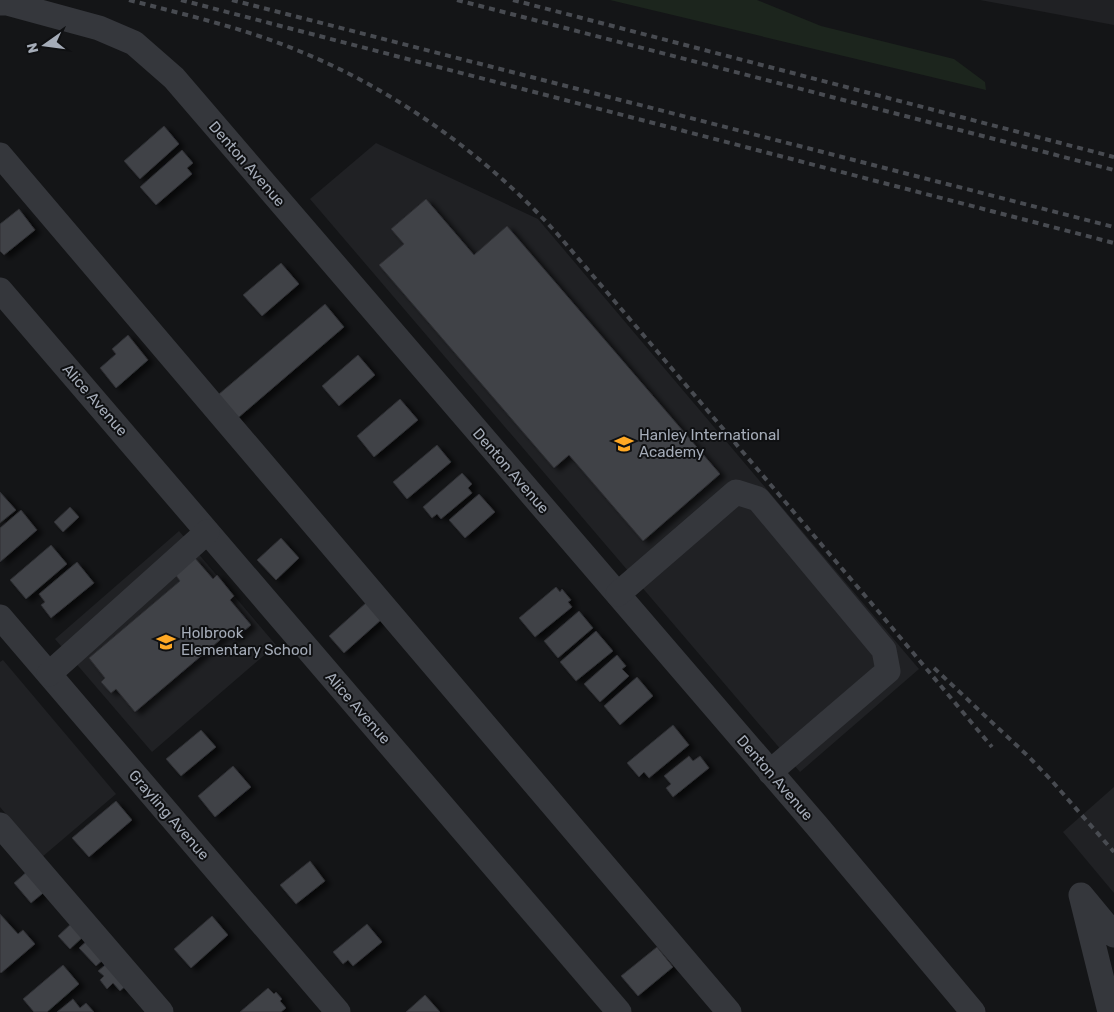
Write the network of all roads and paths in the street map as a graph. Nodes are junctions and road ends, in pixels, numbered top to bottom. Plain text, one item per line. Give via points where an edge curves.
1 (0, 3) edge
2 (0, 155) edge
3 (0, 290) edge
4 (207, 532) junction
5 (618, 594) junction
6 (0, 617) edge
7 (48, 674) junction
8 (770, 772) junction
9 (0, 825) edge
10 (1114, 935) edge
11 (161, 1012) edge
12 (338, 1012) edge
13 (619, 1012) edge
14 (729, 1012) edge
15 (973, 1012) edge
16 (1110, 1012) edge

1 - 5 street, Denton Avenue via 99,28 134,44 174,78
2 - 14 street
3 - 4 street, Alice Avenue
4 - 7 street
4 - 13 street, Alice Avenue
5 - 8 street, Denton Avenue
5 - 8 street via 736,492 758,499 884,650 888,671
6 - 7 street, Grayling Avenue
7 - 12 street, Grayling Avenue
8 - 15 street, Denton Avenue
9 - 11 street
10 - 16 street via 1081,896

